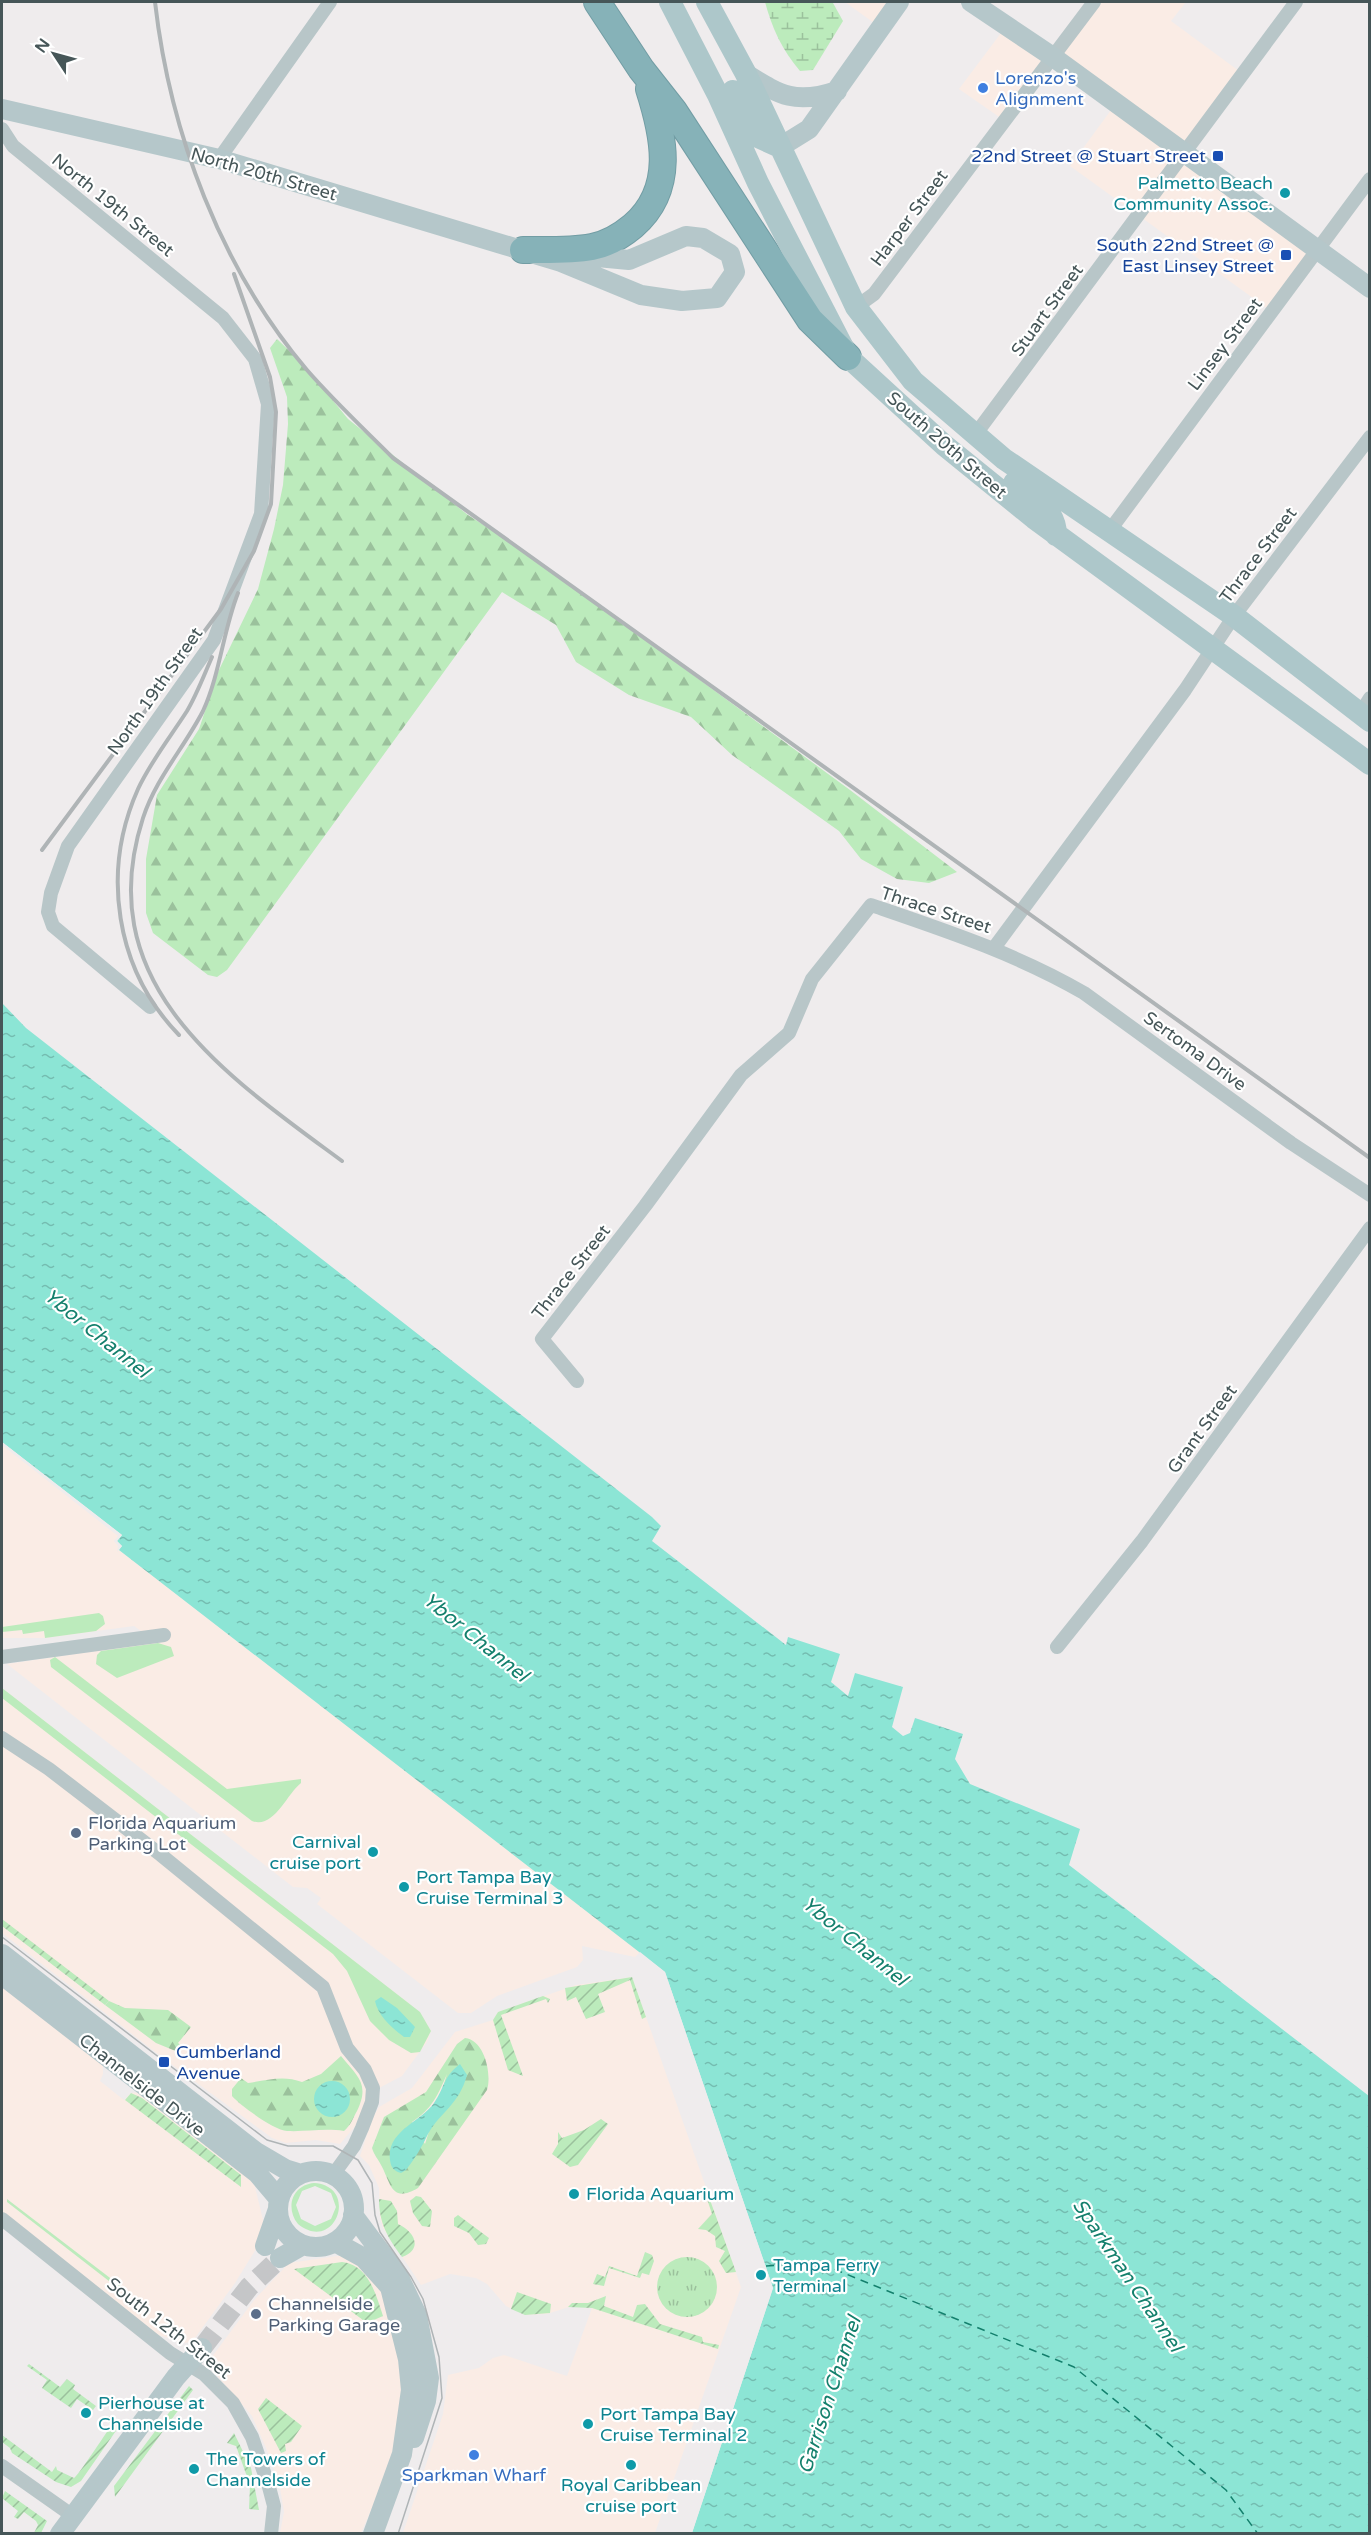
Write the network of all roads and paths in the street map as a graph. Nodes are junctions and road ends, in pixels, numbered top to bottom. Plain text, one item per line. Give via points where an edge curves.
1 (330, 2) edge
2 (597, 2) edge
3 (670, 2) edge
4 (688, 2) edge
5 (707, 2) edge
6 (899, 2) edge
7 (971, 2) edge
8 (1094, 2) edge
9 (1296, 2) edge
10 (1053, 57) junction
11 (641, 69) junction
12 (746, 74) junction
13 (837, 91) junction
14 (2, 109) edge
15 (2, 129) edge
16 (780, 147) junction
17 (1184, 153) junction
18 (219, 159) junction
19 (1370, 179) edge
20 (523, 250) junction
21 (1318, 250) junction
22 (1370, 288) edge
23 (856, 307) junction
24 (848, 357) junction
25 (975, 435) junction
26 (1370, 437) edge
27 (1004, 459) junction
28 (1110, 530) junction
29 (1056, 535) junction
30 (1234, 616) junction
31 (1211, 647) junction
32 (1366, 711) edge
33 (1370, 764) edge
34 (994, 948) junction
35 (150, 1007) dead end
36 (1370, 1195) edge
37 (1370, 1228) edge
38 (577, 1381) dead end
39 (164, 1635) dead end
40 (1057, 1647) dead end
41 (2, 1657) edge
42 (2, 1738) edge
43 (2, 1954) edge
44 (2, 1975) edge
45 (301, 2174) junction
46 (333, 2175) junction
47 (279, 2204) junction
48 (353, 2215) junction
49 (2, 2219) edge
50 (335, 2242) junction
51 (303, 2245) junction
52 (202, 2348) tunnel mouth
53 (187, 2362) junction
54 (402, 2454) junction
55 (2, 2466) edge
56 (73, 2516) junction
57 (60, 2534) edge
58 (271, 2534) edge
59 (373, 2534) edge

1 - 18 street
2 - 11 highway
3 - 24 main road, South 20th Street
4 - 16 main road via 752,130 763,141
5 - 12 main road, South 20th Street
6 - 13 main road
7 - 10 main road
8 - 10 street, Harper Street
9 - 17 street, Stuart Street
10 - 17 main road
10 - 23 street, Harper Street via 874,294
11 - 20 highway via 656,111 664,158 659,186 647,211 628,230 605,243 579,249
11 - 24 highway via 674,111 810,320
12 - 13 main road via 777,93 796,99
12 - 16 main road, South 20th Street
13 - 16 main road via 809,129
14 - 18 main road, North 20th Street
15 - 35 street, North 19th Street via 13,146 223,318 255,359 268,404 261,514 214,640 68,846 51,893 48,912 53,926
16 - 23 main road, South 20th Street
17 - 21 main road
17 - 25 street, Stuart Street
18 - 20 main road, North 20th Street
19 - 21 street, Linsey Street
20 - 20 main road, North 20th Street via 641,295 682,301 717,298 735,272 730,254 703,238 686,236 629,261
21 - 22 main road
21 - 28 street, Linsey Street
23 - 25 main road, South 20th Street via 913,381
24 - 29 main road, South 20th Street via 944,445
25 - 27 main road, South 20th Street
26 - 30 street, Thrace Street
27 - 28 main road, South 20th Street
27 - 29 main road via 1011,481 1046,507 1056,524
28 - 30 main road, South 20th Street
29 - 31 main road, South 20th Street
30 - 31 street, Thrace Street
30 - 32 main road, South 20th Street
31 - 33 main road, South 20th Street
31 - 34 street, Thrace Street via 1185,690
34 - 36 street, Sertoma Drive via 1084,993
34 - 38 street, Thrace Street via 871,905 812,979 789,1033 741,1075 542,1339
37 - 40 street, Grant Street via 1142,1541
39 - 41 street
42 - 46 street via 161,1855 323,1986 347,2048 365,2070 373,2088 372,2102 354,2146
43 - 45 main road, Channelside Drive via 262,2156
44 - 47 main road, Channelside Drive via 257,2173
45 - 46 main road
45 - 47 main road via 291,2180
46 - 48 main road via 347,2187 354,2205
47 - 51 main road via 285,2231
47 - 51 main road via 272,2252
48 - 50 main road via 350,2226
48 - 54 main road via 409,2293 427,2357 429,2378 424,2408 413,2442
49 - 53 street, South 12th Street
50 - 51 main road via 314,2247
50 - 54 main road via 375,2267 394,2294 411,2383
52 - 53 main road
53 - 56 main road
53 - 58 street, South 12th Street via 228,2398 252,2437 273,2499
54 - 59 main road
55 - 56 street
56 - 57 main road

